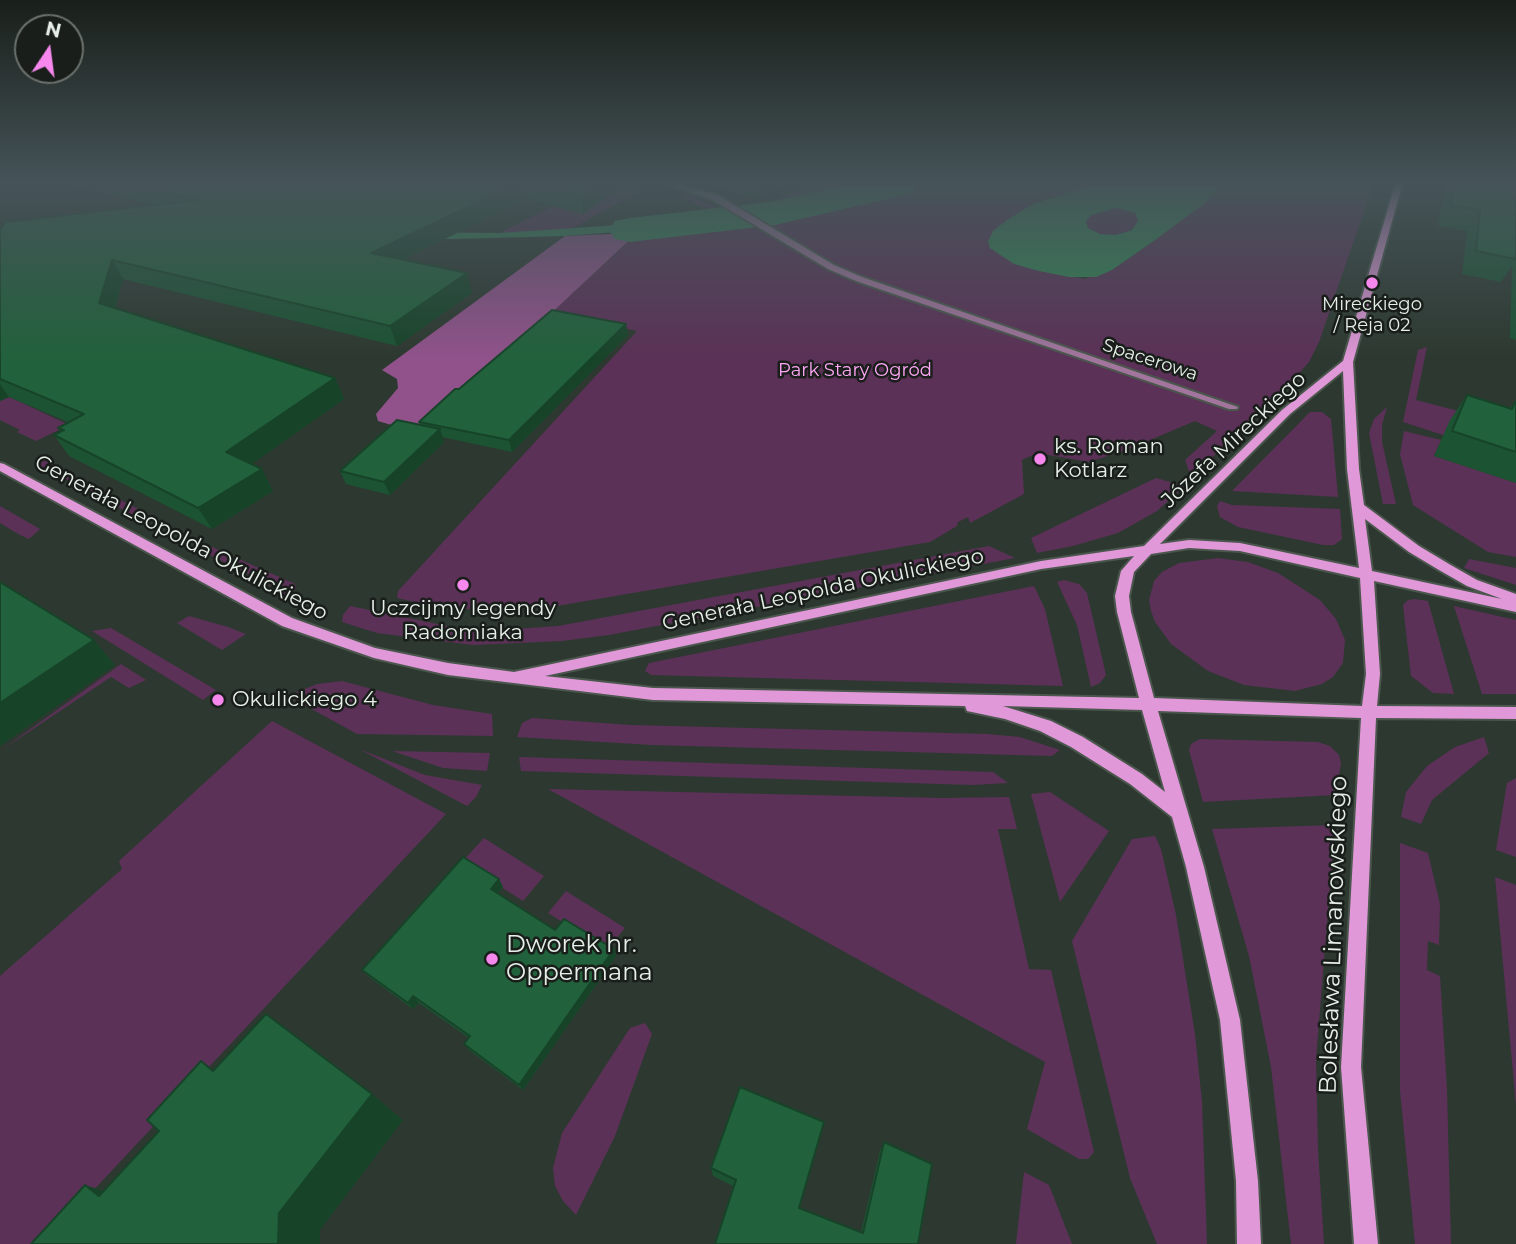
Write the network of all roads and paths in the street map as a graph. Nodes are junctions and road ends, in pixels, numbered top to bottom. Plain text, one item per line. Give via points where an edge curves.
1 (793, 243) edge
2 (1382, 243) edge
3 (1348, 362) junction
4 (1233, 407) dead end
5 (0, 466) edge
6 (1359, 508) junction
7 (1149, 548) junction
8 (1366, 575) junction
9 (1516, 598) edge
10 (1516, 607) edge
11 (507, 678) junction
12 (908, 699) junction
13 (1148, 704) junction
14 (1369, 712) junction
15 (1516, 713) edge
16 (1178, 812) junction
17 (1249, 1244) edge
18 (1366, 1244) edge

1 - 4 street, Spacerowa via 831,267
2 - 3 main road
3 - 6 main road
3 - 7 main road, Józefa Mireckiego via 1286,412
5 - 11 main road, Generała Leopolda Okulickiego via 264,611 317,635 374,653
6 - 8 main road
6 - 9 main road via 1444,567 1472,583
7 - 8 main road, Generała Leopolda Okulickiego via 1216,544
7 - 11 main road, Generała Leopolda Okulickiego via 1041,565
7 - 13 main road, Józefa Mireckiego via 1128,571 1122,596
8 - 10 main road, Generała Leopolda Okulickiego
8 - 14 main road, Bolesława Limanowskiego via 1373,674
11 - 12 main road, Generała Leopolda Okulickiego via 653,694
12 - 13 main road, Generała Leopolda Okulickiego
12 - 16 main road via 1005,713 1045,726 1136,779
13 - 14 main road, Generała Leopolda Okulickiego
13 - 16 main road
14 - 15 main road, Generała Leopolda Okulickiego
14 - 18 main road, Bolesława Limanowskiego via 1351,1067
16 - 17 main road via 1230,1020

